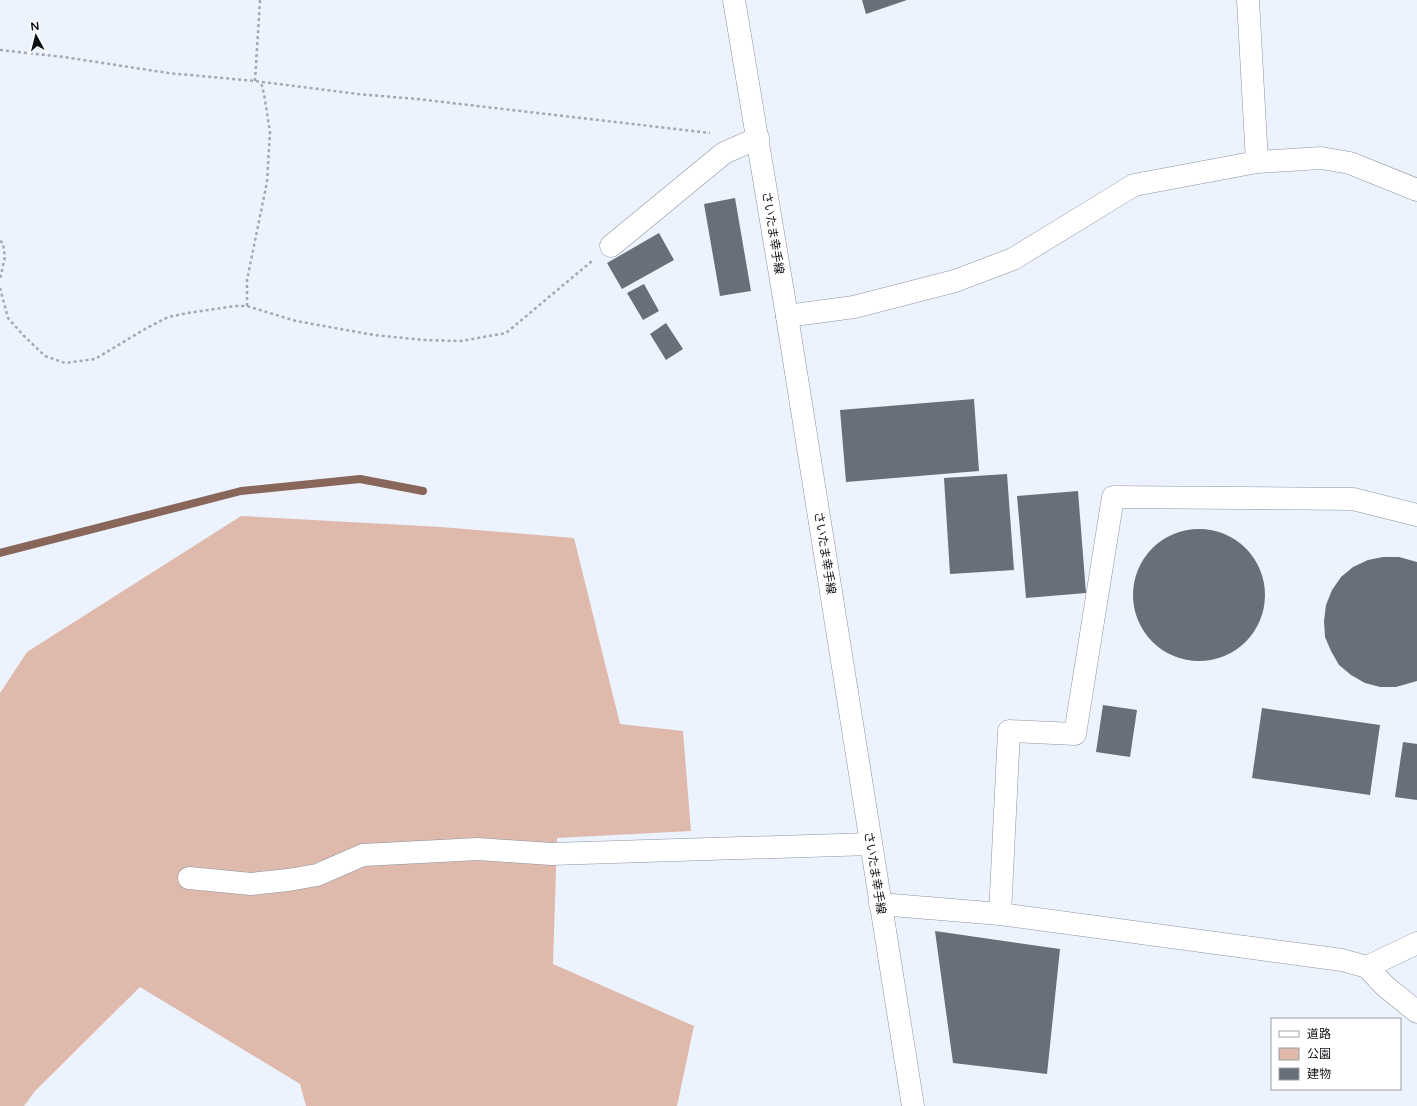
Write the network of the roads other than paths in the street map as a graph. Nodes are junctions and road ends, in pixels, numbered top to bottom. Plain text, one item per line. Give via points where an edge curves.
1 (734, 0) edge
2 (1248, 0) edge
3 (758, 138) junction
4 (1257, 162) junction
5 (1417, 190) edge
6 (611, 246) road end
7 (787, 316) junction
8 (1417, 515) edge
9 (871, 844) junction
10 (189, 878) dead end
11 (880, 904) junction
12 (1000, 914) junction
13 (1417, 943) edge
14 (1368, 967) junction
15 (1417, 1012) edge
16 (913, 1106) edge

1 - 3 street, さいたま幸手線
2 - 4 street
3 - 6 street via 724,153
3 - 7 street, さいたま幸手線
4 - 5 street via 1321,158 1350,163
4 - 7 street via 1134,185 1013,259 955,281 854,307
7 - 9 street, さいたま幸手線
8 - 12 street via 1353,499 1113,497 1075,734 1009,731
9 - 10 street via 551,854 478,849 363,855 317,875 266,883
9 - 11 street, さいたま幸手線
11 - 12 street
11 - 16 street, さいたま幸手線
12 - 14 street via 1342,960
13 - 14 street
14 - 15 street via 1385,986

